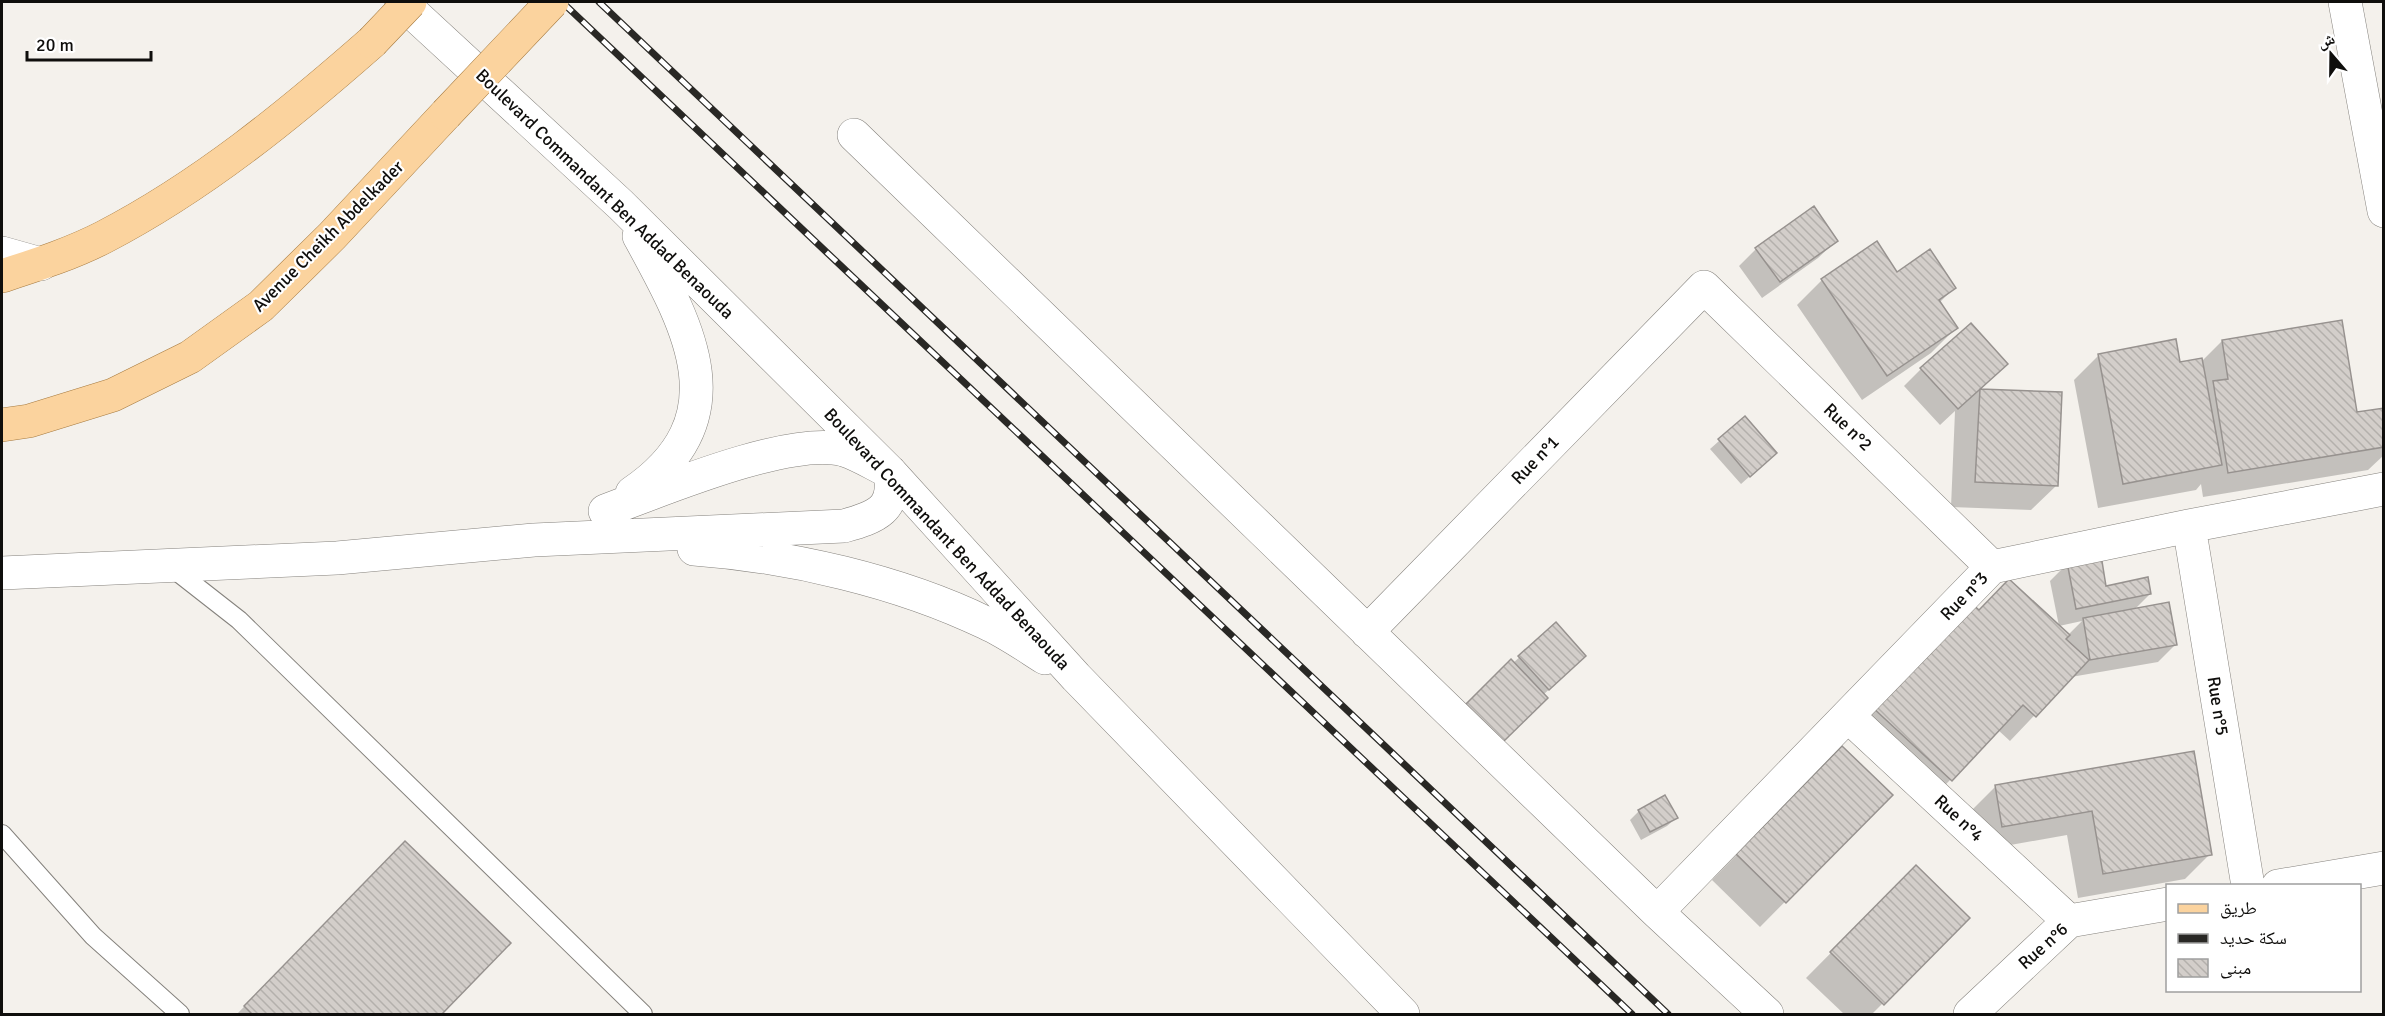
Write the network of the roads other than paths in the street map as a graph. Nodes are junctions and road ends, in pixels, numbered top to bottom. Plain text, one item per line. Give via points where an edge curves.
1 (400, 2) edge
2 (410, 2) edge
3 (552, 2) edge
4 (2345, 2) edge
5 (854, 135) dead end
6 (621, 205) junction
7 (2384, 211) edge
8 (2, 253) edge
9 (40, 264) junction
10 (2, 276) edge
11 (1704, 288) joint
12 (2, 425) edge
13 (890, 472) junction
14 (2384, 489) edge
15 (605, 511) junction
16 (2189, 526) junction
17 (534, 540) junction
18 (170, 565) junction
19 (1992, 567) junction
20 (2, 573) edge
21 (1367, 632) junction
22 (1076, 677) junction
23 (1848, 716) junction
24 (2, 834) edge
25 (2384, 868) edge
26 (2248, 884) edge
27 (2284, 884) edge
28 (2166, 904) edge
29 (1657, 912) junction
30 (2069, 921) junction
31 (180, 1014) edge
32 (643, 1014) edge
33 (1403, 1014) edge
34 (1767, 1014) edge
35 (1970, 1014) edge

1 - 6 street, Boulevard Commandant Ben Addad Benaouda
2 - 9 main road, bridge via 372,42 304,102 229,159 103,238
3 - 12 main road, Avenue Cheikh Abdelkader, bridge via 261,306 190,357 113,395 29,421
4 - 7 street
5 - 21 street
6 - 13 street, Boulevard Commandant Ben Addad Benaouda
6 - 15 street via 680,317 694,357 698,397 690,430 671,459 645,484
8 - 9 street
9 - 10 main road
11 - 19 street, Rue n°2
11 - 21 street, Rue n°1
13 - 15 street via 843,450 789,450
13 - 17 street via 892,486 887,506 877,514 844,526
13 - 22 street, Boulevard Commandant Ben Addad Benaouda
14 - 16 street, Rue n°3
15 - 17 street
16 - 19 street, Rue n°3
16 - 26 street, Rue n°5
17 - 18 street via 337,558
17 - 22 street via 722,551 863,579 927,598 987,623
18 - 20 street
18 - 32 lane via 238,620
19 - 23 street, Rue n°3
21 - 29 street
22 - 33 street, Boulevard Commandant Ben Addad Benaouda
23 - 29 street, Rue n°3
23 - 30 street, Rue n°4
24 - 31 lane via 93,936
25 - 27 street
28 - 30 street, Rue n°6
29 - 34 street
30 - 35 street, Rue n°6

